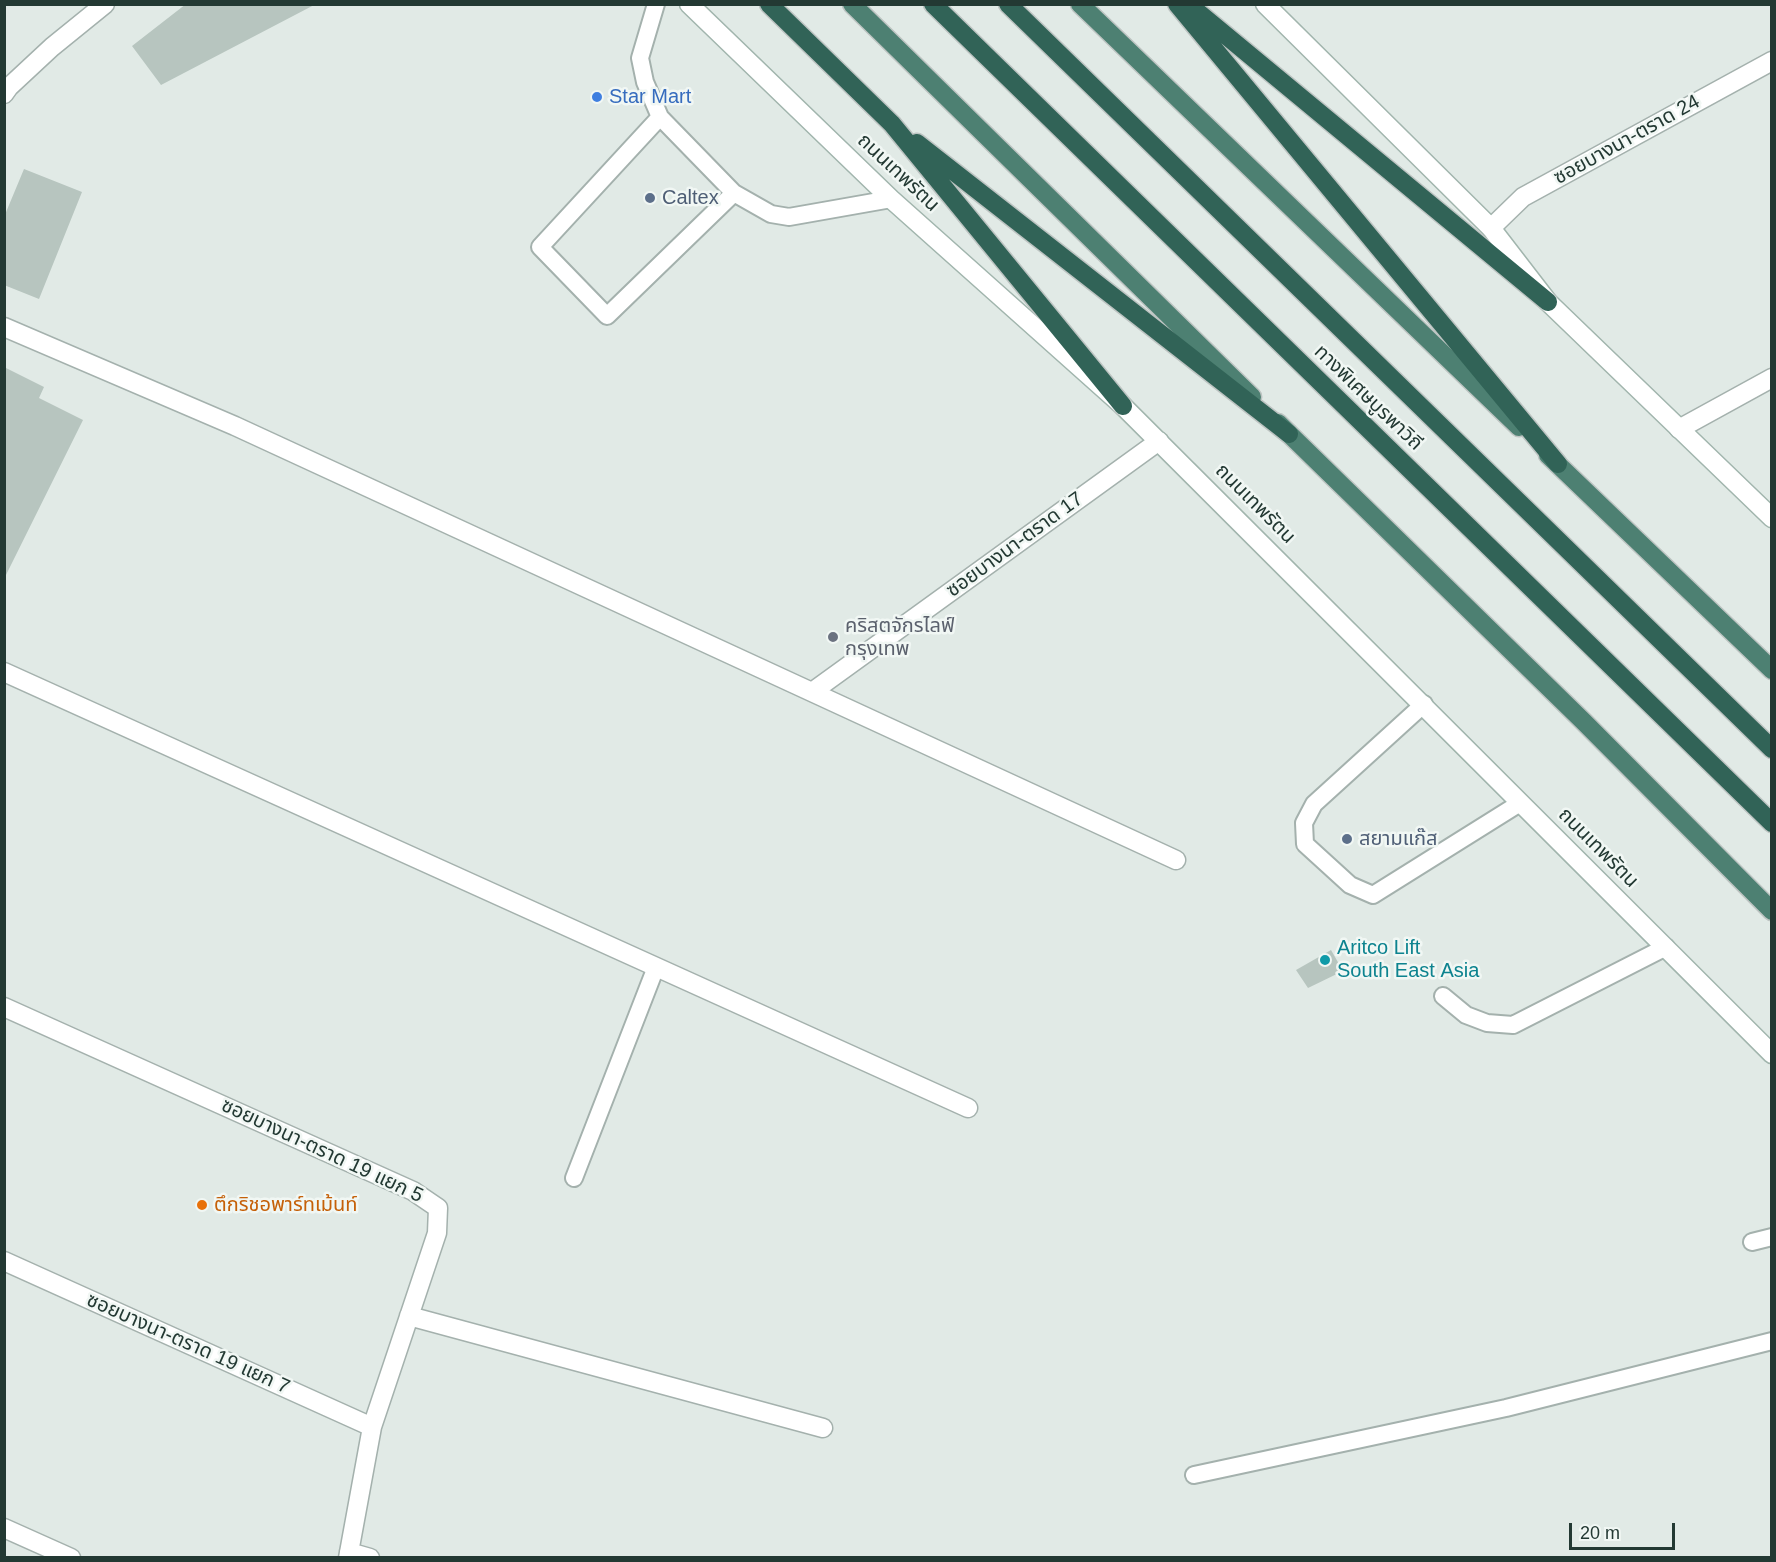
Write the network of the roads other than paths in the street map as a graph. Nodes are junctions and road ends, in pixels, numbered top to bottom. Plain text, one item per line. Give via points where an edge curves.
1 (105, 4) edge
2 (656, 4) edge
3 (689, 4) edge
4 (769, 4) edge
5 (852, 4) edge
6 (933, 4) edge
7 (1008, 4) edge
8 (1080, 4) edge
9 (1177, 4) edge
10 (1188, 4) edge
11 (1265, 4) edge
12 (1772, 61) edge
13 (6, 88) edge
14 (660, 117) junction
15 (892, 124) junction
16 (734, 194) junction
17 (891, 199) junction
18 (1491, 228) junction
19 (1548, 302) junction
20 (4, 327) edge
21 (1772, 378) edge
22 (1124, 406) junction
23 (1679, 429) junction
24 (1289, 434) junction
25 (1159, 441) junction
26 (1557, 464) junction
27 (1767, 507) edge
28 (1772, 670) edge
29 (4, 672) edge
30 (812, 692) junction
31 (1424, 704) junction
32 (1772, 749) edge
33 (1520, 803) junction
34 (1772, 823) edge
35 (1176, 860) dead end
36 (1772, 911) edge
37 (1666, 947) junction
38 (656, 967) junction
39 (1443, 996) dead end
40 (4, 1007) edge
41 (1726, 1008) junction
42 (1772, 1039) edge
43 (1772, 1054) edge
44 (968, 1108) dead end
45 (574, 1178) dead end
46 (1772, 1237) edge
47 (1752, 1242) dead end
48 (4, 1261) edge
49 (409, 1316) junction
50 (1772, 1341) edge
51 (372, 1427) junction
52 (823, 1428) dead end
53 (1194, 1475) dead end
54 (4, 1528) edge
55 (348, 1555) edge
56 (71, 1557) edge
57 (370, 1557) edge

1 - 13 street
2 - 14 lane via 640,58
3 - 17 street, ถนนเทพรัตน
4 - 15 highway
5 - 24 highway
6 - 34 highway, ทางพิเศษบูรพาวิถี
7 - 32 highway, ทางพิเศษบูรพาวิถี
8 - 26 highway
9 - 26 highway
10 - 19 highway
11 - 18 street
12 - 18 street, ซอยบางนา-ตราด 24 via 1523,197
14 - 16 lane
14 - 16 lane via 540,247 607,316
15 - 22 highway
15 - 24 highway
16 - 17 lane via 771,214 789,217
17 - 22 street, ถนนเทพรัตน
18 - 19 street
19 - 23 street
20 - 30 street via 185,404
21 - 23 street
22 - 25 street, ถนนเทพรัตน
23 - 27 street
24 - 36 highway
25 - 30 street, ซอยบางนา-ตราด 17
25 - 31 street, ถนนเทพรัตน
26 - 28 highway
29 - 38 street
30 - 35 street
31 - 33 street, ถนนเทพรัตน
31 - 33 lane via 1314,804 1304,823 1305,844 1350,885 1373,895
33 - 37 street, ถนนเทพรัตน
37 - 39 lane via 1513,1025 1466,1016
37 - 41 street, ถนนเทพรัตน
38 - 44 street
38 - 45 lane
40 - 49 street, ซอยบางนา-ตราด 19 แยก 5 via 402,1186 438,1208 437,1233
41 - 42 street
41 - 43 street, ถนนเทพรัตน
46 - 47 lane
48 - 51 street, ซอยบางนา-ตราด 19 แยก 7
49 - 51 street, ซอยบางนา-ตราด 19 แยก 5
49 - 52 street
50 - 53 lane via 1506,1408
51 - 55 street, ซอยบางนา-ตราด 19 แยก 5
54 - 56 street
55 - 57 street

